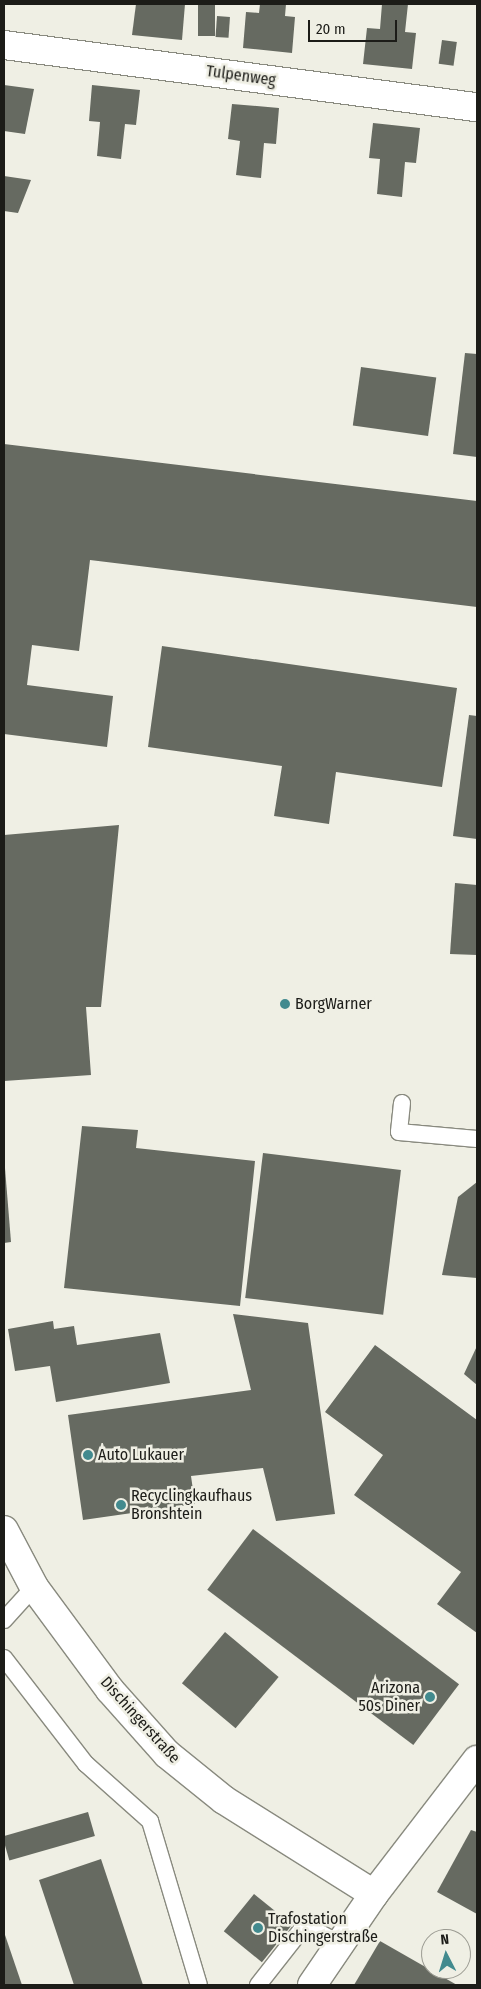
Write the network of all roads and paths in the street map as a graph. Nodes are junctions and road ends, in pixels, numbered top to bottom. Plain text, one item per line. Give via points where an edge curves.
1 (4, 45) edge
2 (477, 107) edge
3 (402, 1103) dead end
4 (477, 1139) edge
5 (4, 1530) edge
6 (34, 1587) junction
7 (4, 1620) edge
8 (4, 1658) edge
9 (477, 1760) edge
10 (374, 1894) junction
11 (340, 1944) junction
12 (199, 1985) edge
13 (258, 1985) edge
14 (312, 1985) edge

1 - 2 street, Tulpenweg
3 - 4 lane via 399,1132
5 - 6 street, Dischingerstraße
6 - 7 lane
6 - 10 street, Dischingerstraße via 110,1690 167,1754 224,1800
8 - 12 lane via 86,1764 150,1821
9 - 10 street
10 - 11 street
11 - 13 lane via 305,1925
11 - 14 street

